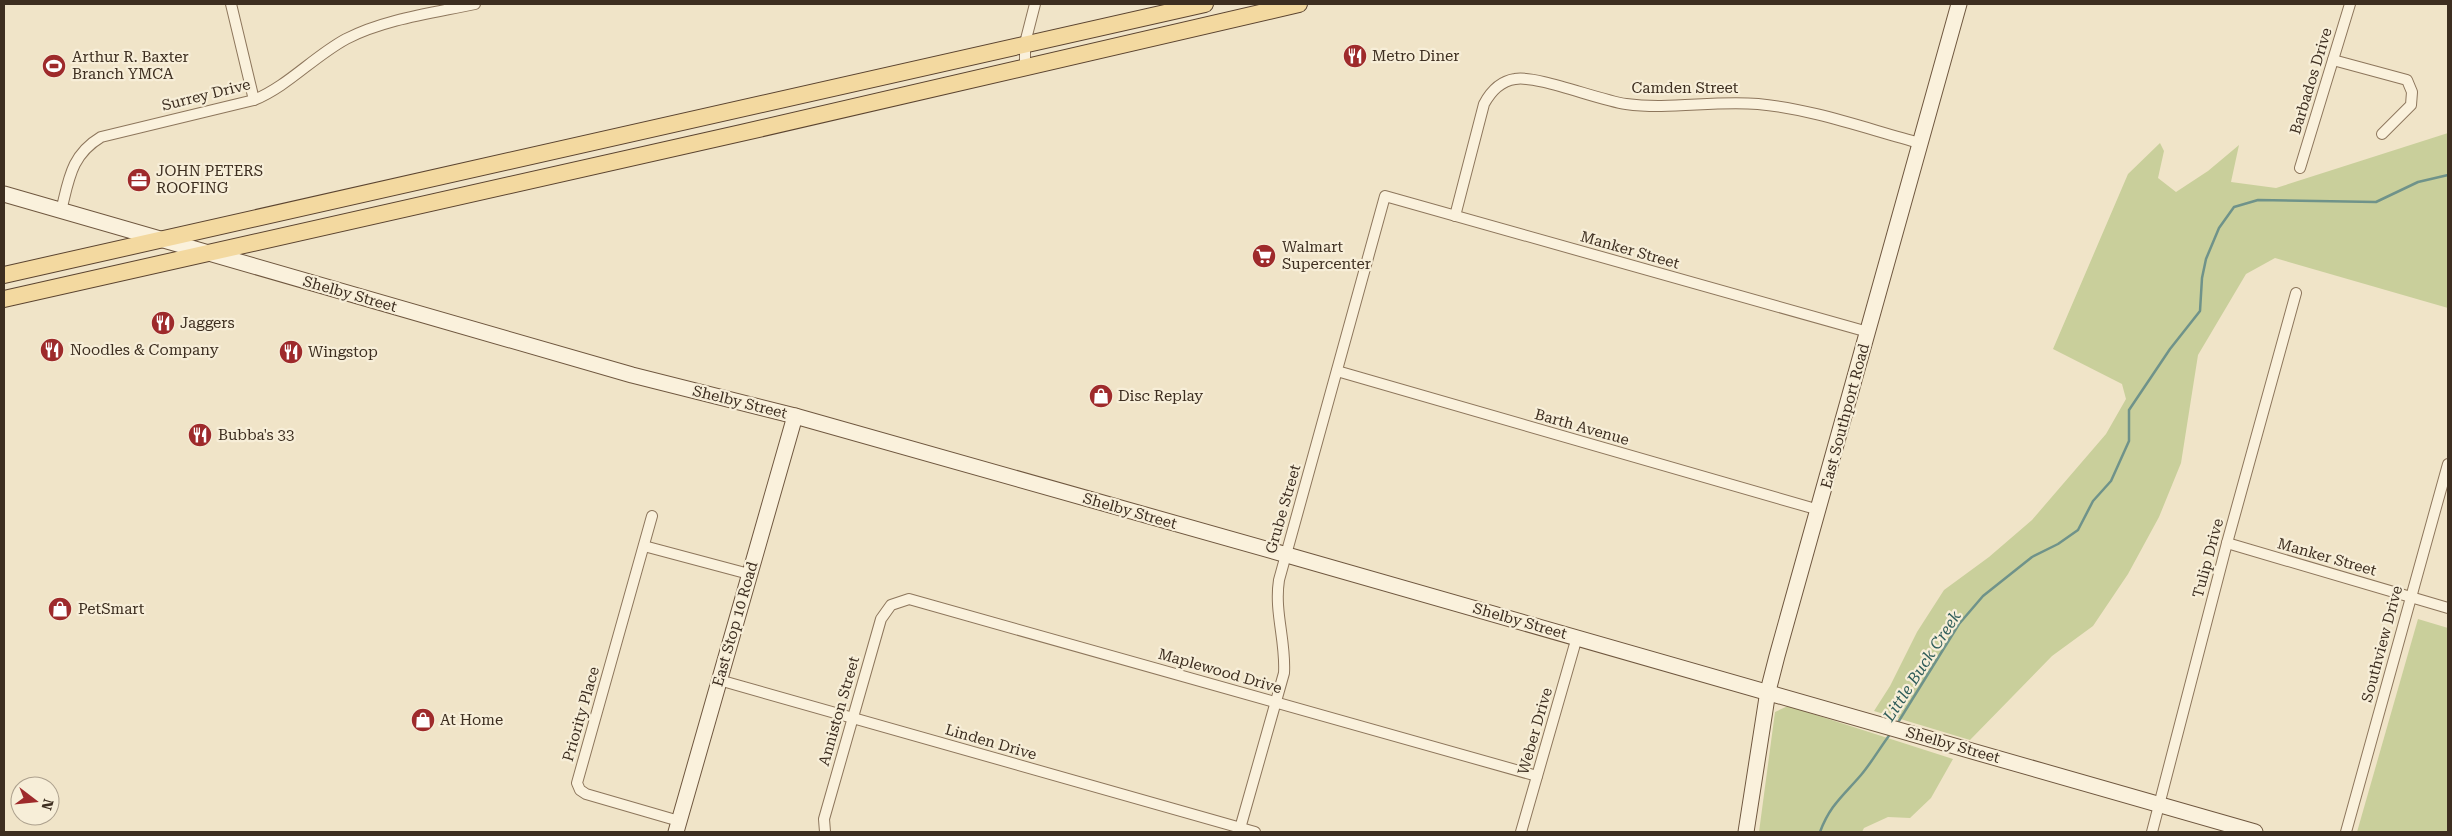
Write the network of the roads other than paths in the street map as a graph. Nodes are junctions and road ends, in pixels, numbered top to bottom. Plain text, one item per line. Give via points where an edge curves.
1 (231, 4) edge
2 (475, 4) edge
3 (1035, 4) edge
4 (1205, 4) edge
5 (1299, 4) edge
6 (1959, 4) edge
7 (2350, 4) edge
8 (1025, 43) junction
9 (2333, 60) junction
10 (1025, 67) junction
11 (254, 100) junction
12 (2382, 134) dead end
13 (1920, 143) junction
14 (2300, 168) dead end
15 (4, 194) edge
16 (1385, 196) joint
17 (61, 211) junction
18 (1455, 216) junction
19 (162, 240) junction
20 (209, 253) junction
21 (4, 275) edge
22 (2296, 293) dead end
23 (4, 299) edge
24 (1868, 332) junction
25 (1336, 371) junction
26 (794, 416) junction
27 (2448, 464) edge
28 (1819, 510) junction
29 (652, 516) dead end
30 (2227, 543) junction
31 (644, 546) junction
32 (1287, 555) junction
33 (749, 574) junction
34 (2411, 596) junction
35 (895, 603) joint
36 (2448, 608) edge
37 (1577, 637) junction
38 (719, 680) junction
39 (1768, 692) junction
40 (1276, 702) junction
41 (853, 718) junction
42 (1537, 776) junction
43 (2160, 805) junction
44 (677, 826) edge
45 (1240, 830) edge
46 (825, 832) edge
47 (1254, 832) edge
48 (1521, 832) edge
49 (1746, 832) edge
50 (2152, 832) edge
51 (2255, 832) edge
52 (2346, 832) edge

1 - 11 street
2 - 11 street, Surrey Drive via 358,33 326,51 276,89
3 - 8 street
4 - 8 main road
5 - 10 main road
6 - 13 street, East Southport Road
7 - 9 street, Barbados Drive
8 - 10 street
8 - 19 main road
9 - 12 street via 2407,80 2411,85 2411,105
9 - 14 street, Barbados Drive
10 - 20 main road
11 - 17 street, Surrey Drive via 110,133 94,141 72,167
13 - 18 street, Camden Street via 1776,106 1739,103 1636,105 1532,80 1515,79 1500,84 1484,104
13 - 24 street, East Southport Road
15 - 17 street, Shelby Street
16 - 18 street, Manker Street
16 - 25 street, Grube Street
17 - 19 street, Shelby Street
18 - 24 street, Manker Street
19 - 20 street, Shelby Street
19 - 21 main road
20 - 23 main road
20 - 26 street, Shelby Street via 632,375
22 - 30 street, Tulip Drive
24 - 28 street, East Southport Road
25 - 28 street, Barth Avenue
25 - 32 street, Grube Street
26 - 32 street, Shelby Street
26 - 33 street, East Stop 10 Road
27 - 34 street, Southview Drive
28 - 39 street, East Southport Road
29 - 31 street, Priority Place
30 - 34 street, Manker Street
30 - 43 street, Tulip Drive
31 - 33 street
31 - 44 street, Priority Place via 577,783 584,793
32 - 37 street, Shelby Street
32 - 40 street, Grube Street via 1276,592 1285,660
33 - 38 street, East Stop 10 Road
34 - 36 street, Manker Street
34 - 52 street, Southview Drive
35 - 40 street, Maplewood Drive via 915,600
35 - 41 street, Anniston Street via 881,618
37 - 39 street, Shelby Street
37 - 42 street, Weber Drive
38 - 41 street, Linden Drive
38 - 44 street, East Stop 10 Road
39 - 43 street, Shelby Street
39 - 49 street, East Southport Road
40 - 42 street, Maplewood Drive
40 - 45 street, Grube Street
41 - 45 street, Linden Drive
41 - 46 street, Anniston Street via 824,819
42 - 48 street, Weber Drive
43 - 50 street, Tulip Drive
43 - 51 street, Shelby Street
45 - 47 street, Linden Drive

